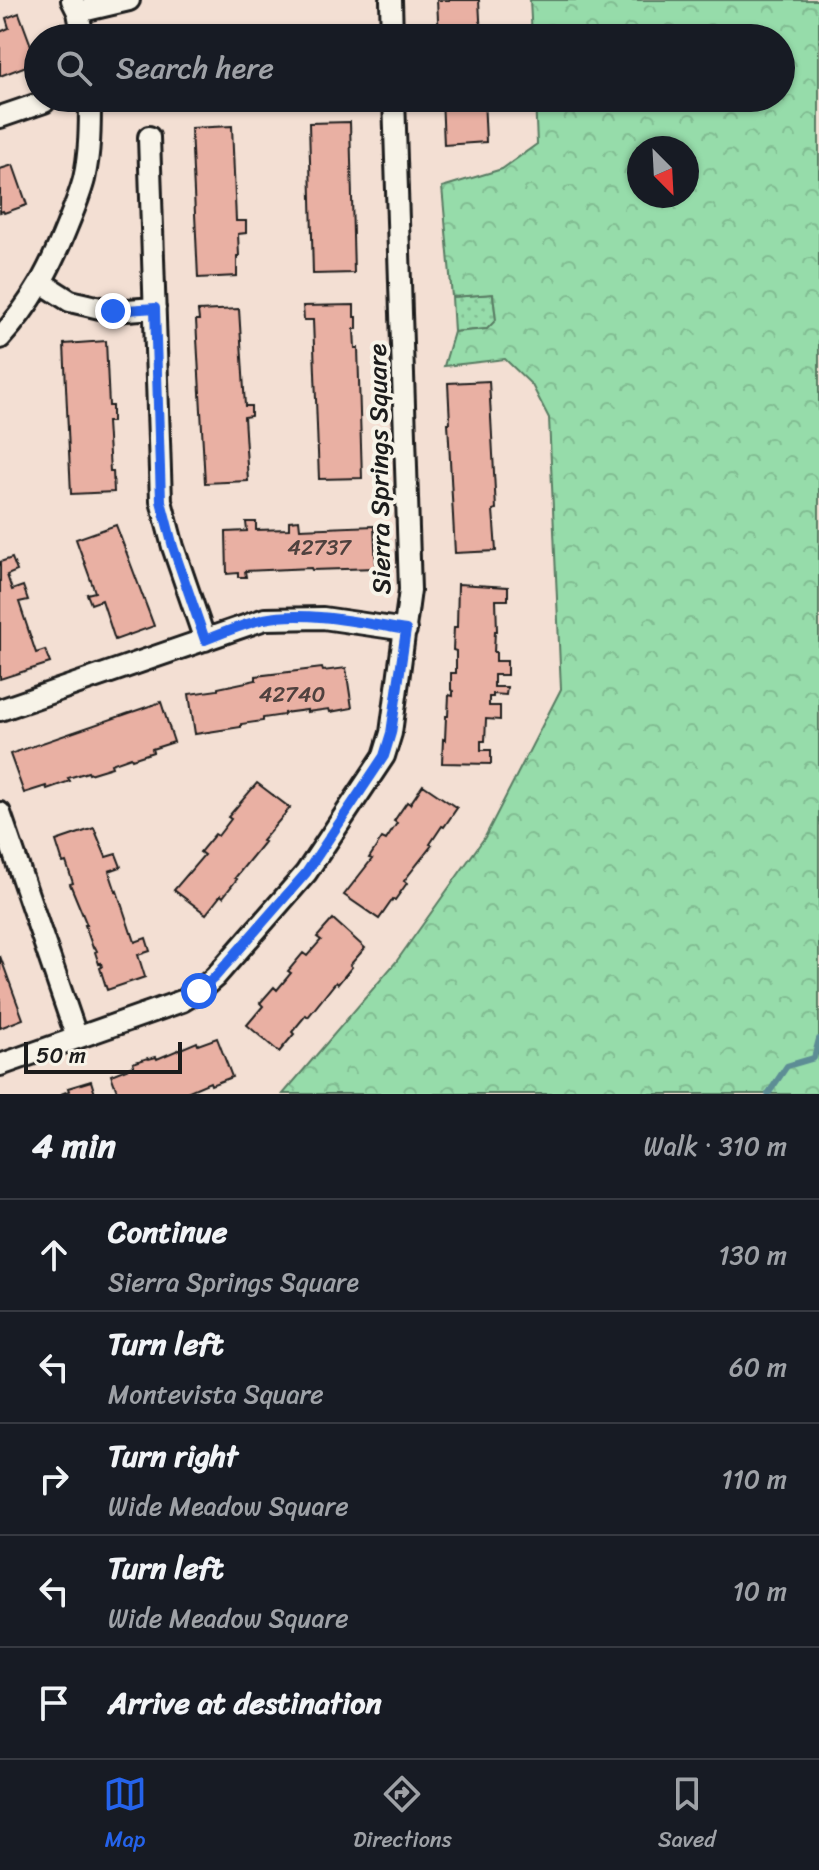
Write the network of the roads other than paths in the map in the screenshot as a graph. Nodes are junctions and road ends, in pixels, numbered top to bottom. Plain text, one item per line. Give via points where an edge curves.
1 (129, 0) edge
2 (391, 0) edge
3 (75, 6) edge
4 (392, 24) edge
5 (24, 109) edge
6 (90, 112) edge
7 (394, 112) edge
8 (0, 117) edge
9 (149, 137) dead end
10 (42, 283) junction
11 (155, 308) junction
12 (0, 338) edge
13 (406, 630) junction
14 (205, 640) junction
15 (0, 710) edge
16 (0, 813) edge
17 (77, 1038) junction
18 (0, 1065) edge

1 - 3 street
2 - 4 street
5 - 8 street
6 - 10 street via 84,179
7 - 13 street, Sierra Springs Square via 410,590
9 - 11 street
10 - 11 street via 70,301 113,311
10 - 12 street
11 - 14 street via 161,501
13 - 14 street via 289,617 265,619
13 - 17 street, Sierra Springs Square via 384,756 300,880 199,991
14 - 15 street
16 - 17 street
17 - 18 street, Sierra Springs Square

